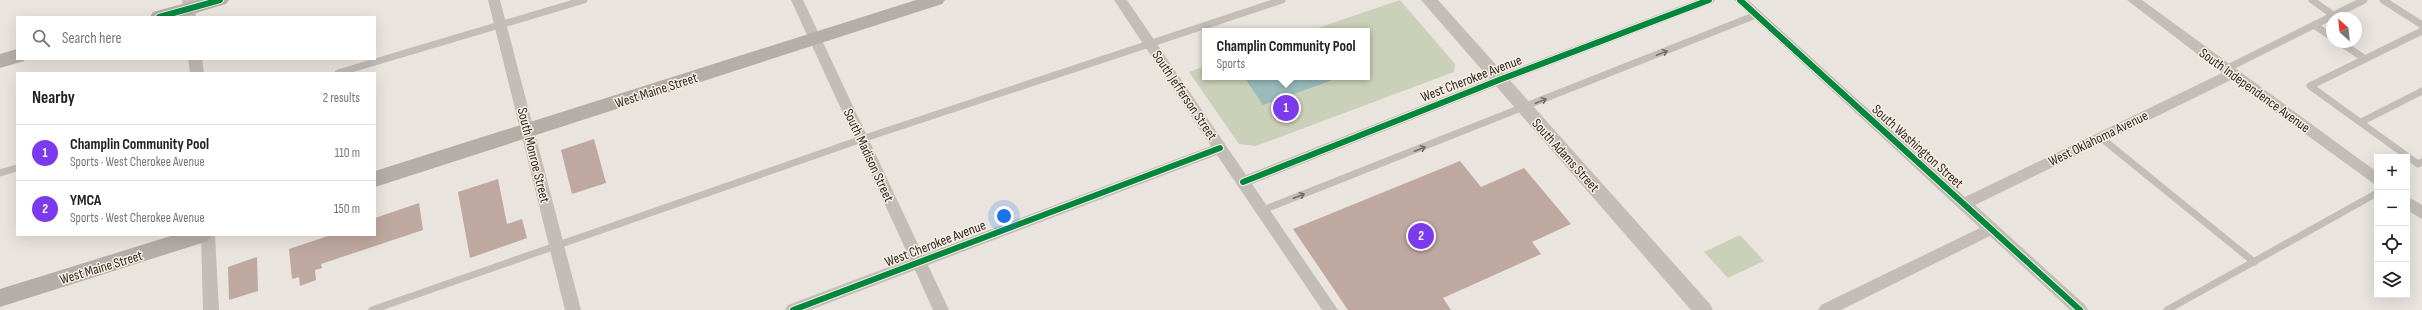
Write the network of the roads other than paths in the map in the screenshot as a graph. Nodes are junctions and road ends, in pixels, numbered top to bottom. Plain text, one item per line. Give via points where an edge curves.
1 (220, 0) edge
2 (494, 0) edge
3 (584, 0) edge
4 (797, 0) edge
5 (936, 0) edge
6 (1120, 0) edge
7 (1282, 0) edge
8 (1429, 0) edge
9 (1709, 0) edge
10 (1740, 0) edge
11 (2133, 0) edge
12 (2312, 0) edge
13 (2364, 0) edge
14 (2383, 0) edge
15 (189, 9) edge
16 (2330, 12) edge
17 (2340, 12) edge
18 (1756, 15) junction
19 (163, 16) edge
20 (2326, 19) edge
21 (501, 24) junction
22 (2314, 25) junction
23 (2422, 25) edge
24 (2422, 31) edge
25 (2326, 33) edge
26 (815, 39) junction
27 (1151, 45) junction
28 (2349, 48) edge
29 (16, 56) edge
30 (2365, 59) junction
31 (195, 60) edge
32 (0, 61) edge
33 (2229, 71) junction
34 (197, 72) edge
35 (341, 72) edge
36 (1499, 80) junction
37 (2422, 90) edge
38 (1524, 108) junction
39 (2361, 122) junction
40 (527, 131) junction
41 (2100, 137) junction
42 (862, 139) junction
43 (1220, 148) junction
44 (2422, 162) edge
45 (16, 168) edge
46 (0, 173) edge
47 (2374, 178) edge
48 (376, 179) edge
49 (1243, 182) junction
50 (2374, 195) edge
51 (1964, 204) junction
52 (2410, 204) edge
53 (1263, 210) junction
54 (2422, 213) edge
55 (1991, 229) junction
56 (198, 236) edge
57 (208, 236) edge
58 (556, 246) junction
59 (919, 262) junction
60 (2254, 262) junction
61 (0, 298) edge
62 (211, 310) edge
63 (372, 310) edge
64 (573, 310) edge
65 (793, 310) edge
66 (941, 310) edge
67 (1330, 310) edge
68 (1704, 310) edge
69 (1826, 310) edge
70 (2080, 310) edge
71 (2167, 310) edge

1 - 15 main road
2 - 21 street, South Monroe Street
3 - 21 lane
4 - 26 street, South Madison Street
5 - 26 main road, West Maine Street
6 - 27 street, South Jefferson Street
7 - 27 lane
8 - 36 street, South Adams Street
9 - 36 street, West Cherokee Avenue
10 - 18 street, South Washington Street
11 - 33 street, South Independence Avenue
12 - 16 lane
13 - 17 lane
14 - 23 lane
15 - 19 main road
38 -> 18 lane
18 - 51 street, South Washington Street
20 - 22 lane
21 - 35 lane
21 - 40 street, South Monroe Street
22 - 25 lane
22 - 33 lane
24 - 30 lane
26 - 40 main road, West Maine Street
26 - 42 street, South Madison Street
27 - 42 lane
27 - 43 street, South Jefferson Street
28 - 30 lane
29 - 32 main road
30 - 39 lane via 2310,86
31 - 34 street
33 - 41 street, West Oklahoma Avenue
33 - 47 street, South Independence Avenue
36 - 38 street, South Adams Street
36 - 49 street, West Cherokee Avenue
37 - 39 lane
53 -> 38 lane
38 - 68 street, South Adams Street
39 - 44 lane via 2418,164
40 - 48 main road, West Maine Street
40 - 58 street, South Monroe Street
41 - 51 street, West Oklahoma Avenue
41 - 60 lane
42 - 58 lane
42 - 59 street, South Madison Street
43 - 49 street, South Jefferson Street
43 - 59 street, West Cherokee Avenue
45 - 46 lane
49 - 53 street, South Jefferson Street
50 - 60 lane
51 - 55 street, South Washington Street
52 - 54 street
53 - 67 street, South Jefferson Street
55 - 69 street
55 - 70 street, South Washington Street
56 - 61 main road, West Maine Street
57 - 62 street
58 - 63 lane
58 - 64 street, South Monroe Street
59 - 65 street, West Cherokee Avenue
59 - 66 street, South Madison Street
60 - 71 lane

